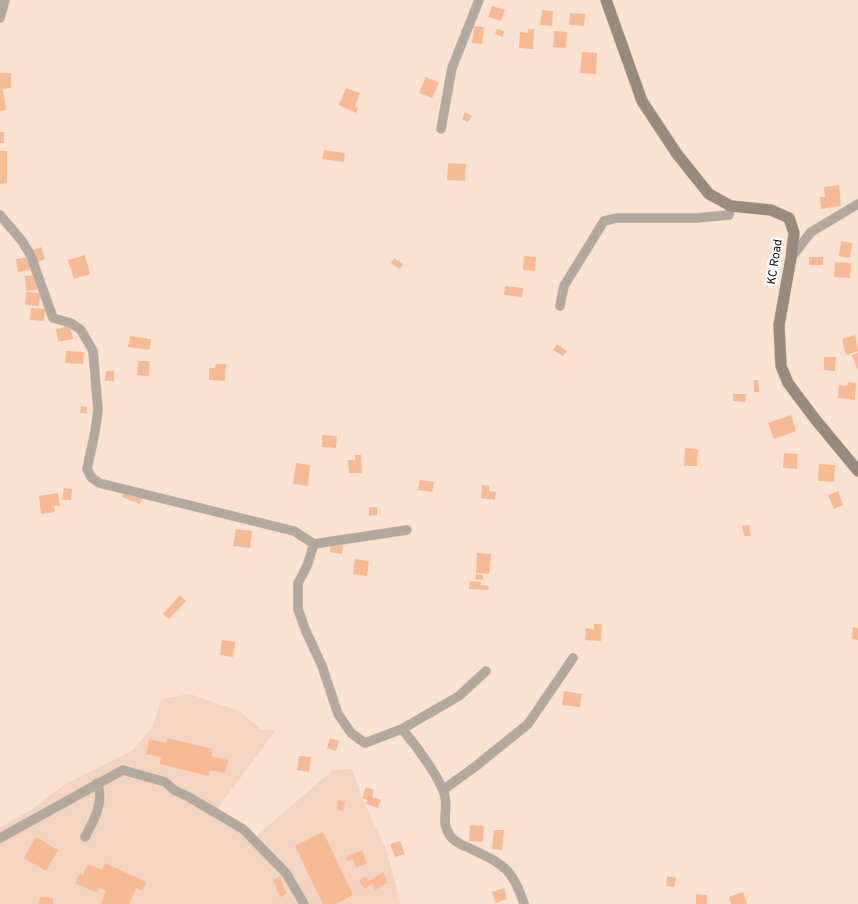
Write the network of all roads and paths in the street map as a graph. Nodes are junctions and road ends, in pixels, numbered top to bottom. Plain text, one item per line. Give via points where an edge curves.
1 (5, 0) edge
2 (479, 0) edge
3 (606, 0) edge
4 (0, 18) edge
5 (441, 129) dead end
6 (858, 204) edge
7 (731, 206) junction
8 (0, 215) edge
9 (791, 258) junction
10 (560, 306) dead end
11 (858, 472) edge
12 (407, 530) dead end
13 (314, 544) junction
14 (573, 658) dead end
15 (486, 671) dead end
16 (402, 729) junction
17 (97, 783) junction
18 (443, 790) junction
19 (86, 837) dead end
20 (0, 838) edge
21 (304, 904) edge
22 (524, 904) edge

1 - 4 street
2 - 5 street via 452,68
3 - 7 main road, KC Road via 642,101 677,154 709,194
6 - 9 street via 811,232
7 - 9 main road, KC Road via 771,210 789,218 794,233
7 - 10 street via 729,215 604,221 564,286
8 - 13 street via 31,256 53,318 81,330 93,351 98,410 87,469 91,477 99,483 294,530
9 - 11 main road, KC Road via 779,325 781,366 788,383
12 - 13 street
13 - 16 street via 308,566 298,583 298,609 338,714 351,733 365,743
14 - 18 street via 528,724
15 - 16 street via 459,696
16 - 18 street
17 - 19 street via 100,792 97,814
17 - 20 street
17 - 21 street via 123,770 165,782 243,829 286,873
18 - 22 street via 445,826 449,836 505,867 518,884

